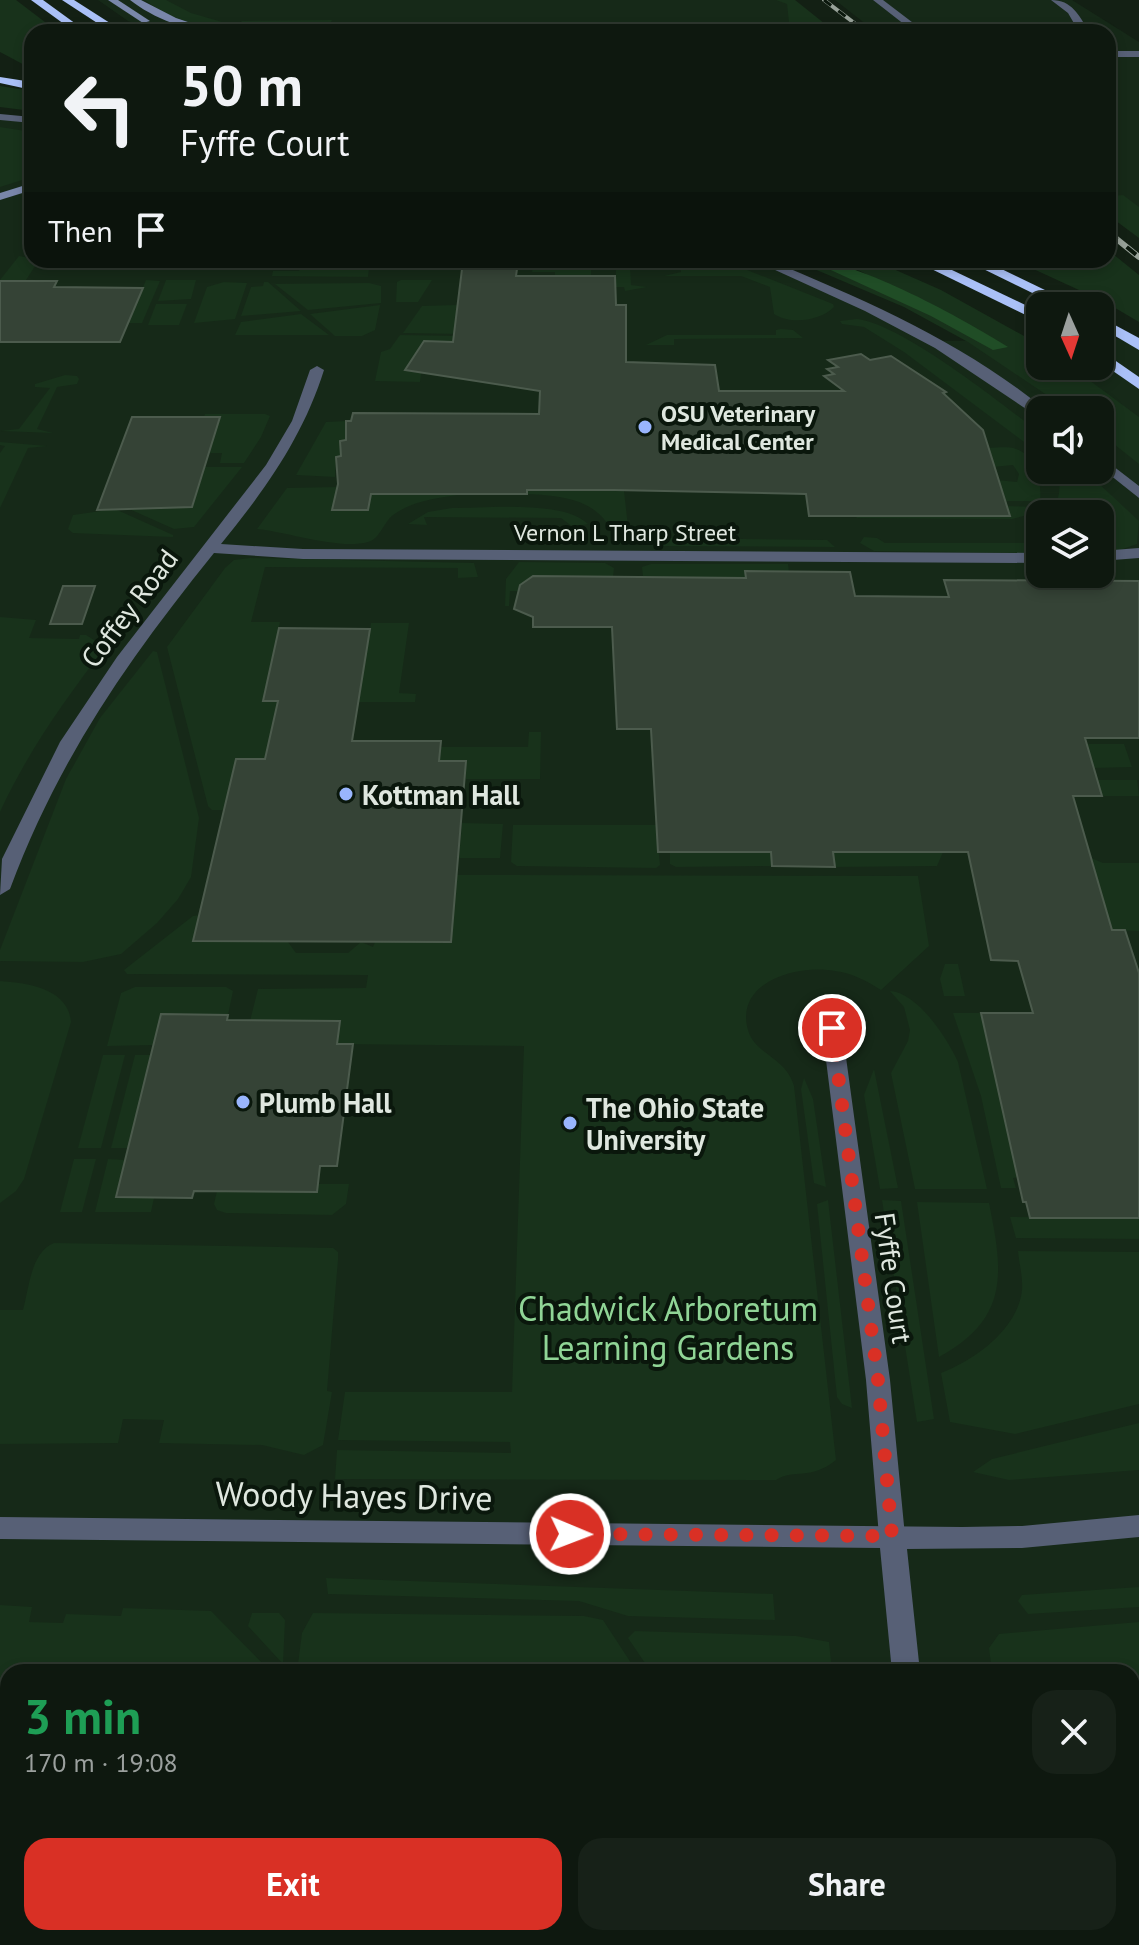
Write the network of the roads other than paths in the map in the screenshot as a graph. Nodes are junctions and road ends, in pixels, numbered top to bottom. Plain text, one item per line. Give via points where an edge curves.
1 (36, 0) edge
2 (67, 0) edge
3 (112, 0) edge
4 (134, 0) edge
5 (877, 0) edge
6 (1055, 0) edge
7 (70, 24) edge
8 (106, 24) edge
9 (157, 24) edge
10 (186, 24) edge
11 (909, 24) edge
12 (1079, 24) edge
13 (1116, 54) edge
14 (1139, 54) edge
15 (0, 80) edge
16 (24, 84) edge
17 (0, 117) edge
18 (24, 119) edge
19 (24, 189) edge
20 (0, 197) edge
21 (778, 268) edge
22 (937, 268) edge
23 (989, 268) edge
24 (1041, 292) edge
25 (1026, 311) edge
26 (1114, 330) edge
27 (1139, 345) edge
28 (1114, 365) edge
29 (317, 370) dead end
30 (1139, 384) edge
31 (1026, 402) edge
32 (1114, 472) edge
33 (1139, 494) edge
34 (210, 548) junction
35 (1139, 553) edge
36 (1114, 555) edge
37 (1026, 558) edge
38 (0, 889) edge
39 (832, 1028) dead end
40 (1139, 1526) edge
41 (0, 1528) edge
42 (892, 1536) junction
43 (905, 1664) edge

1 - 7 highway
2 - 8 highway
3 - 9 main road
4 - 10 main road
5 - 11 street
6 - 12 street via 1072,11
13 - 14 street
15 - 16 highway
17 - 18 street
19 - 20 main road
21 - 31 street via 935,341
22 - 25 highway
23 - 24 highway
26 - 27 highway
28 - 30 highway
29 - 34 street, Coffey Road via 289,444
32 - 33 street
34 - 37 street, Vernon L Tharp Street via 303,554
34 - 38 street, Coffey Road via 82,720 45,781
35 - 36 street
39 - 42 street, Fyffe Court via 878,1380
40 - 42 street, Woody Hayes Drive via 1022,1537
41 - 42 street, Woody Hayes Drive
42 - 43 street, Fyffe Court

